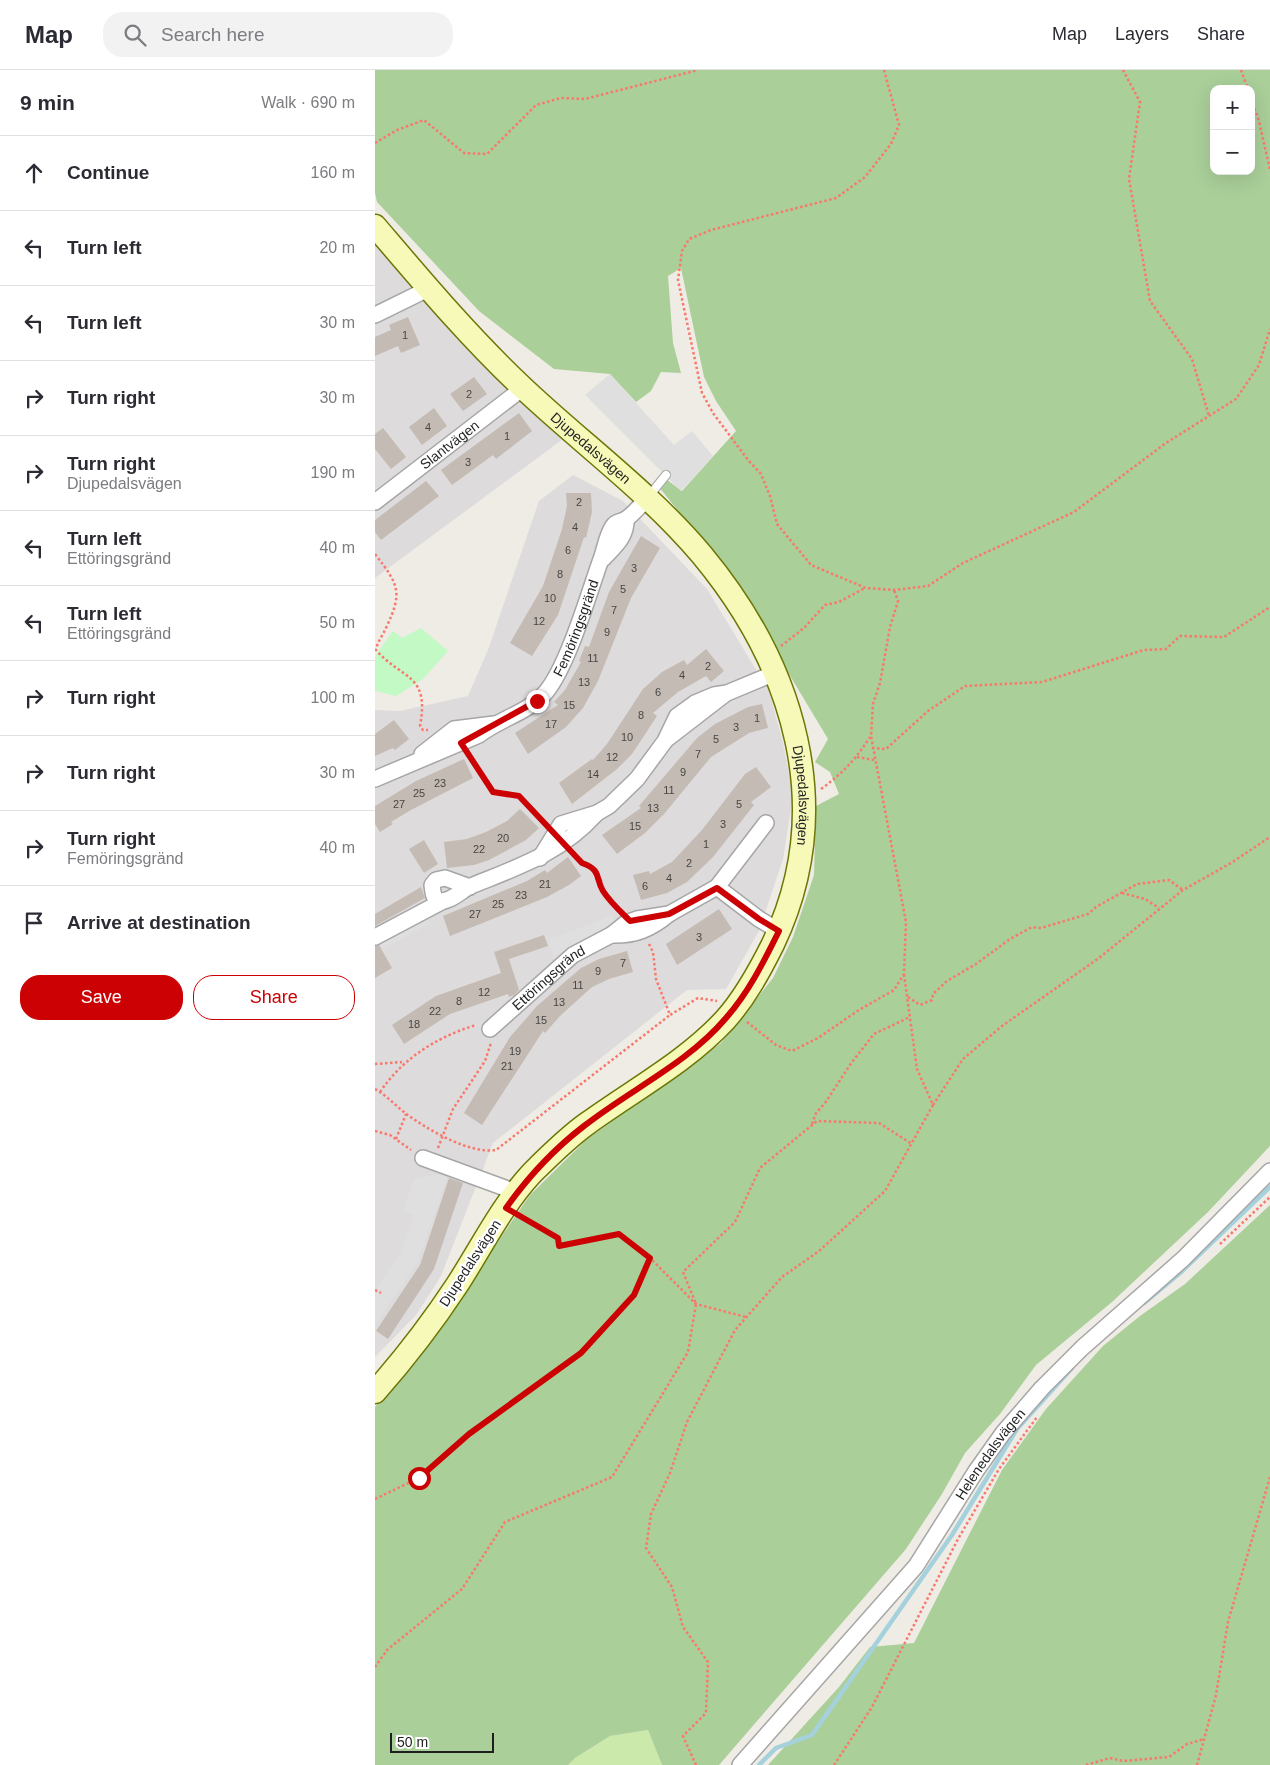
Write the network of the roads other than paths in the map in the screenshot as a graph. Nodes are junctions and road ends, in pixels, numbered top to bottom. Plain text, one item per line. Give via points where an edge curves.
1 (375, 226) edge
2 (428, 289) junction
3 (375, 315) edge
4 (523, 388) junction
5 (666, 475) dead end
6 (648, 498) junction
7 (375, 502) edge
8 (772, 664) junction
9 (494, 724) junction
10 (411, 762) junction
11 (375, 779) edge
12 (766, 823) dead end
13 (470, 887) junction
14 (717, 888) junction
15 (443, 901) junction
16 (779, 931) junction
17 (375, 937) edge
18 (490, 1029) road end
19 (423, 1158) road end
20 (1270, 1171) edge
21 (510, 1201) junction
22 (375, 1392) edge
23 (740, 1765) edge

1 - 2 street, Djupedalsvägen
2 - 3 street
2 - 4 street, Djupedalsvägen
4 - 6 street, Djupedalsvägen
4 - 7 street, Slantvägen
5 - 6 lane
6 - 8 street, Djupedalsvägen via 719,577
6 - 9 street, Femöringsgränd via 626,519 627,530 601,561 562,662 548,689 519,713
8 - 13 street via 727,693 665,741 637,779 578,833 560,837 540,858
8 - 16 street, Djupedalsvägen via 799,744 805,794 800,862
9 - 10 street, Femöringsgränd via 479,735
9 - 10 street, Femöringsgränd via 454,729
10 - 11 street, Femöringsgränd
12 - 14 street
13 - 15 street
13 - 15 street via 445,878 436,880 432,886 433,895
14 - 16 street
14 - 18 street, Ettöringsgränd via 669,914 658,924 611,935 573,955
15 - 17 street
16 - 21 street, Djupedalsvägen via 745,994 726,1019 680,1062 584,1126 530,1176
19 - 21 street via 505,1188
20 - 23 street, Helenedalsvägen via 1183,1259 1082,1348 1042,1388 976,1470 915,1566
21 - 22 street, Djupedalsvägen via 411,1351

